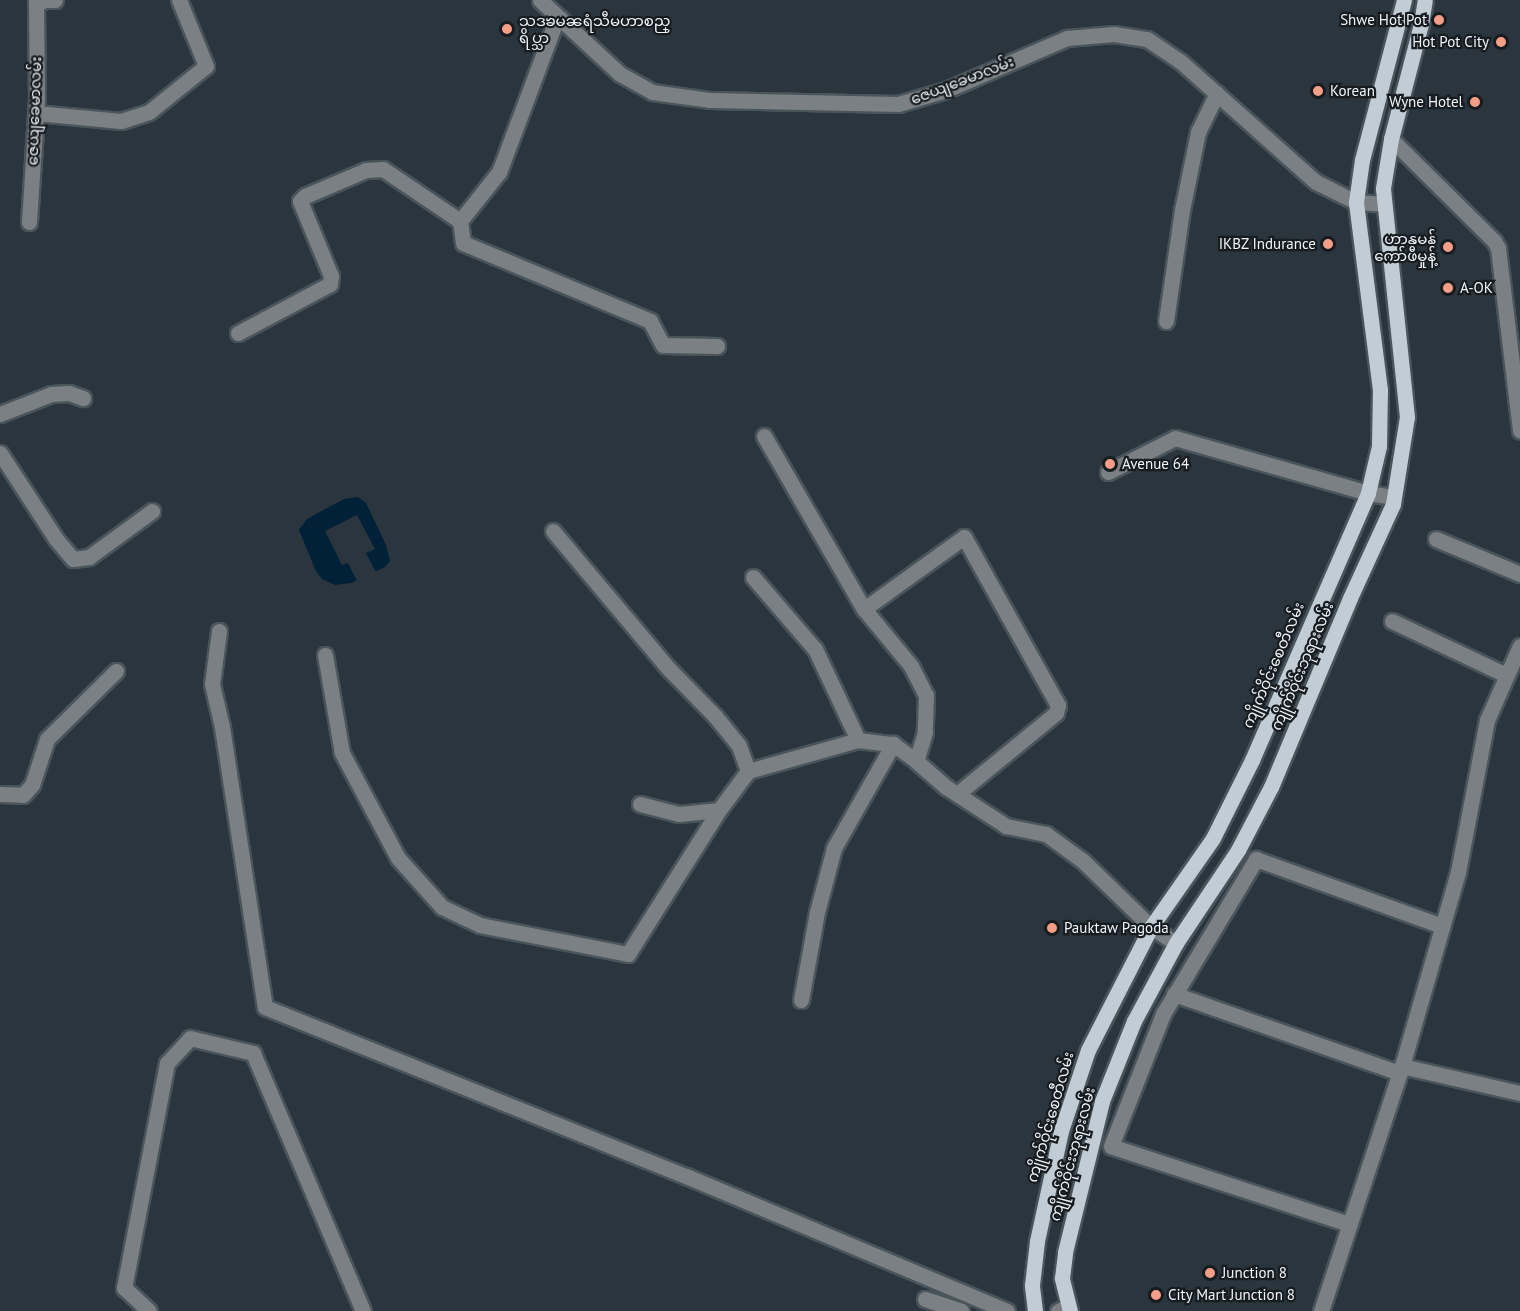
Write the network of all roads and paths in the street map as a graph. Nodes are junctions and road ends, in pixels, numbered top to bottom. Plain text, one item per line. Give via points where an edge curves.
1 (55, 0) edge
2 (178, 0) edge
3 (540, 0) edge
4 (1404, 0) edge
5 (1425, 0) edge
6 (36, 1) edge
7 (557, 18) junction
8 (1217, 93) junction
9 (36, 113) junction
10 (1391, 139) junction
11 (1356, 202) junction
12 (1383, 204) junction
13 (460, 221) junction
14 (29, 222) dead end
15 (1166, 321) dead end
16 (238, 333) dead end
17 (717, 346) dead end
18 (83, 398) dead end
19 (0, 414) edge
20 (1519, 415) edge
21 (1520, 431) edge
22 (764, 436) dead end
23 (0, 453) edge
24 (1108, 472) dead end
25 (1368, 493) junction
26 (1394, 497) junction
27 (152, 511) dead end
28 (552, 531) dead end
29 (1436, 539) dead end
30 (1520, 574) edge
31 (753, 577) dead end
32 (1326, 587) junction
33 (1350, 598) junction
34 (864, 609) junction
35 (1392, 621) dead end
36 (219, 631) dead end
37 (1520, 646) edge
38 (325, 655) dead end
39 (116, 671) dead end
40 (1506, 675) junction
41 (1275, 708) junction
42 (1299, 719) junction
43 (858, 740) junction
44 (893, 744) junction
45 (915, 761) junction
46 (748, 771) junction
47 (0, 794) edge
48 (957, 794) junction
49 (640, 804) dead end
50 (719, 810) junction
51 (1442, 926) junction
52 (1151, 927) junction
53 (1176, 943) junction
54 (1174, 994) junction
55 (801, 1000) dead end
56 (1401, 1070) junction
57 (1520, 1093) edge
58 (1349, 1224) junction
59 (926, 1299) dead end
60 (1065, 1310) edge
61 (149, 1311) edge
62 (363, 1311) edge
63 (961, 1311) edge
64 (1007, 1311) edge
65 (1035, 1311) edge
66 (1321, 1311) edge

1 - 6 street
2 - 9 street via 206,66 176,91 149,112 121,121
3 - 7 street, ဇေယျခေမာလမ်း
4 - 11 main road, ကျိုက်ဝိုင်းစေတီလမ်း via 1362,160
5 - 10 main road, ကျိုက်ဝိုင်းဘုရားလမ်း
6 - 9 street, ဇေယျခေမာလမ်း
7 - 8 street, ဇေယျခေမာလမ်း via 620,74 652,92 710,100 898,104 946,90 1067,38 1114,34 1148,39
7 - 13 street via 499,172
8 - 11 street, ဇေယျခေမာလမ်း via 1316,182
8 - 15 street via 1198,132
9 - 14 street, ဇေယျခေမာလမ်း
10 - 12 main road, ကျိုက်ဝိုင်းဘုရားလမ်း
10 - 20 street via 1498,248
11 - 12 street
11 - 25 main road, ကျိုက်ဝိုင်းစေတီလမ်း via 1380,400 1379,446
12 - 26 main road, ကျိုက်ဝိုင်းဘုရားလမ်း via 1407,417
13 - 16 street via 383,169 366,170 305,196 300,201 330,284
13 - 17 street via 463,243 650,321 663,345
18 - 19 street via 69,393 51,394
20 - 21 street
22 - 34 street
23 - 27 street via 73,559 88,557
24 - 25 street via 1175,438
25 - 26 street
25 - 32 main road, ကျိုက်ဝိုင်းစေတီလမ်း
26 - 33 main road, ကျိုက်ဝိုင်းဘုရားလမ်း
28 - 46 street via 669,669 715,716 739,746
29 - 30 street
31 - 43 street via 815,649
32 - 33 main road
32 - 41 main road, ကျိုက်ဝိုင်းစေတီလမ်း
33 - 42 main road, ကျိုက်ဝိုင်းဘုရားလမ်း
34 - 45 street via 911,666 926,695 924,732
34 - 48 street via 964,537 1058,705 1056,713
35 - 40 street
36 - 64 street via 212,684 265,1007 686,1176
37 - 40 street
38 - 50 street via 342,753 398,858 442,907 480,925 628,954
39 - 47 street via 47,738 32,785 23,795
40 - 51 street via 1487,720 1458,872
41 - 42 main road
41 - 52 main road, ကျိုက်ဝိုင်းစေတီလမ်း via 1214,838
42 - 53 main road, ကျိုက်ဝိုင်းဘုရားလမ်း via 1238,850
43 - 44 street
43 - 46 street
44 - 45 street
44 - 55 street via 834,848 817,912
45 - 48 street
46 - 50 street
48 - 52 street via 1006,826 1046,834 1083,861
49 - 50 street via 679,814
51 - 54 street via 1256,859
51 - 56 street
52 - 53 street
52 - 65 main road, ကျိုက်ဝိုင်းစေတီလမ်း via 1088,1050 1062,1131 1037,1241 1032,1285
53 - 60 main road, ကျိုက်ဝိုင်းဘုရားလမ်း via 1134,1021 1102,1101 1065,1252
54 - 56 street
54 - 58 street via 1111,1146
56 - 57 street
56 - 58 street
58 - 66 street
59 - 63 street
61 - 62 street via 124,1288 167,1063 190,1038 253,1053

